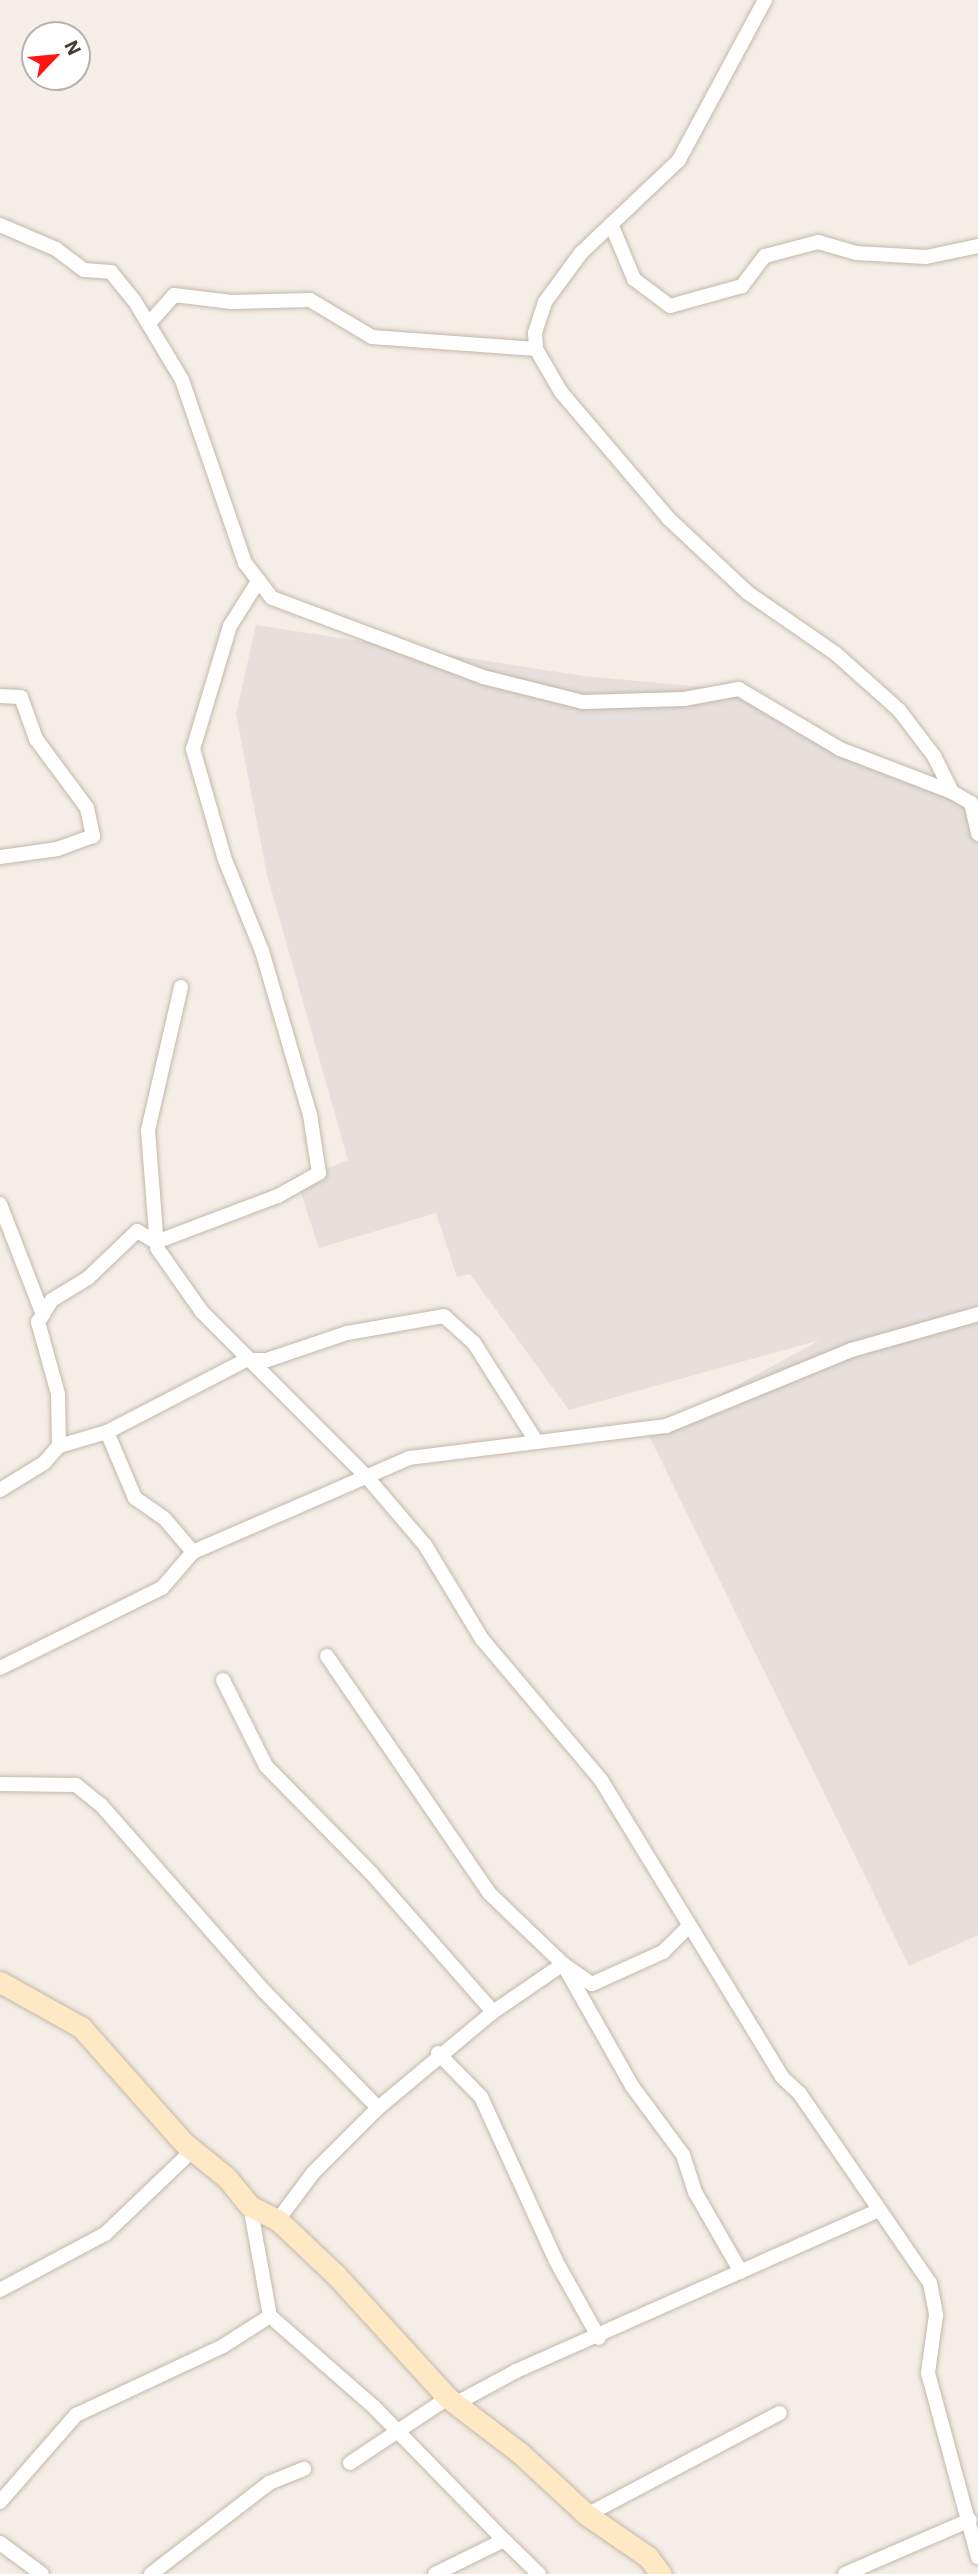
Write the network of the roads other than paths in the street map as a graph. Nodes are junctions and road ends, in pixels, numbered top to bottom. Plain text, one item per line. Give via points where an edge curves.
1 (765, 0) edge
2 (611, 224) junction
3 (0, 225) edge
4 (978, 246) edge
5 (150, 323) junction
6 (536, 349) junction
7 (259, 580) junction
8 (0, 696) edge
9 (952, 792) junction
10 (978, 834) edge
11 (0, 857) edge
12 (181, 987) dead end
13 (0, 1204) edge
14 (156, 1241) junction
15 (978, 1314) edge
16 (43, 1315) junction
17 (246, 1360) junction
18 (107, 1432) junction
19 (534, 1438) junction
20 (59, 1446) junction
21 (366, 1476) junction
22 (0, 1490) edge
23 (193, 1552) junction
24 (327, 1656) dead end
25 (0, 1668) edge
26 (223, 1680) dead end
27 (0, 1784) edge
28 (687, 1928) junction
29 (563, 1964) junction
30 (0, 1982) edge
31 (493, 2012) junction
32 (438, 2053) junction
33 (378, 2108) junction
34 (194, 2150) junction
35 (250, 2206) junction
36 (877, 2211) junction
37 (278, 2220) junction
38 (741, 2272) junction
39 (0, 2290) edge
40 (270, 2316) junction
41 (599, 2338) junction
42 (453, 2401) junction
43 (780, 2413) dead end
44 (395, 2433) junction
45 (350, 2463) dead end
46 (304, 2469) dead end
47 (0, 2502) edge
48 (587, 2515) junction
49 (970, 2520) junction
50 (504, 2540) junction
51 (0, 2543) edge
52 (978, 2557) edge
53 (42, 2574) edge
54 (151, 2574) edge
55 (435, 2574) edge
56 (539, 2574) edge
57 (661, 2574) edge
58 (845, 2574) edge

1 - 2 street via 679,160
2 - 4 street via 634,279 670,306 742,286 765,256 818,242 856,253 926,257
2 - 6 street via 545,302 534,333
3 - 5 street via 56,249 84,270 111,272
5 - 6 street via 174,295 232,302 310,300 372,337
5 - 7 street via 182,380 246,563
6 - 9 street via 561,392 669,519 748,593 835,653 899,710 934,755
7 - 9 street via 272,598 300,611 483,677 583,702 684,699 739,689 840,749
7 - 14 street via 230,626 193,749 225,860 262,951 310,1115 319,1173 278,1196
8 - 11 street via 21,697 36,739 87,808 93,836 58,849
9 - 10 street via 971,803
12 - 14 street via 148,1130
13 - 16 street
14 - 16 street via 137,1231 88,1278 52,1300
14 - 17 street via 202,1312
15 - 19 street via 851,1350 666,1426 583,1440
16 - 20 street via 39,1341 58,1394
17 - 18 street
17 - 19 street via 267,1360 347,1333 444,1316 474,1343
17 - 21 street
18 - 20 street
18 - 23 street via 135,1498 164,1518
19 - 21 street via 409,1458
20 - 22 street via 44,1463
21 - 23 street
21 - 28 street via 425,1545 482,1639 601,1780 661,1874
23 - 25 street via 162,1588
24 - 29 street via 489,1893
26 - 31 street via 266,1766 371,1872
27 - 33 street via 76,1785 101,1805 264,1991
28 - 29 street via 663,1952 592,1984
28 - 36 street via 726,1978 782,2077 807,2104
29 - 31 street
29 - 38 street via 632,2087 683,2155 695,2192
30 - 34 street via 81,2027
31 - 32 street
32 - 33 street
32 - 41 street via 481,2097
33 - 37 street via 313,2173
34 - 35 street
34 - 39 street via 105,2234
35 - 37 street
35 - 40 street
36 - 38 street
36 - 49 street via 935,2295 928,2373 944,2445
37 - 42 street
38 - 41 street
40 - 44 street via 374,2407
40 - 47 street via 223,2346 76,2415
41 - 42 street
42 - 44 street
42 - 48 street
43 - 48 street
44 - 45 street
44 - 50 street
46 - 54 street via 269,2483
48 - 57 street via 648,2557
49 - 52 street
49 - 58 street
50 - 55 street
50 - 56 street
51 - 53 street

